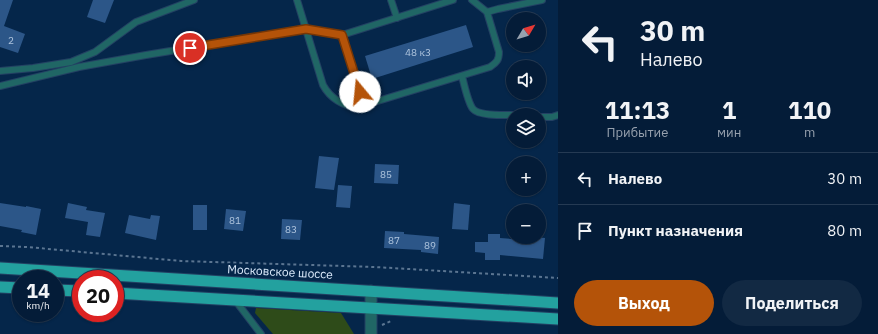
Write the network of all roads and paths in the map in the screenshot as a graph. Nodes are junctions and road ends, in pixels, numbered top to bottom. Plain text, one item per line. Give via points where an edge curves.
1 (194, 0) edge
2 (297, 0) edge
3 (391, 0) edge
4 (454, 0) edge
5 (472, 0) edge
6 (542, 0) edge
7 (487, 12) junction
8 (397, 18) junction
9 (306, 29) junction
10 (342, 35) junction
11 (0, 71) edge
12 (462, 76) junction
13 (0, 86) edge
14 (364, 106) junction
15 (506, 115) edge
16 (558, 115) edge
17 (546, 116) edge
18 (0, 246) edge
19 (0, 268) edge
20 (558, 278) edge
21 (0, 286) edge
22 (12, 287) edge
23 (371, 290) junction
24 (124, 294) edge
25 (235, 300) junction
26 (558, 303) edge
27 (371, 308) junction
28 (558, 319) edge
29 (261, 334) edge
30 (371, 334) edge

1 - 11 lane via 136,22 95,52 71,62
2 - 9 lane
3 - 8 lane
4 - 8 lane
5 - 7 lane
6 - 7 lane
7 - 12 lane via 499,58 490,67
8 - 10 lane
9 - 10 lane
9 - 13 lane via 146,55
9 - 14 lane via 326,91 347,105
10 - 14 lane
12 - 14 lane
12 - 15 lane via 473,109 483,114
16 - 17 lane
18 - 20 path via 181,261 375,267
19 - 23 main road, Московское шоссе
21 - 22 main road
23 - 26 main road, Московское шоссе
23 - 27 street
24 - 25 main road
25 - 27 main road
25 - 29 lane
27 - 28 main road
27 - 30 street

